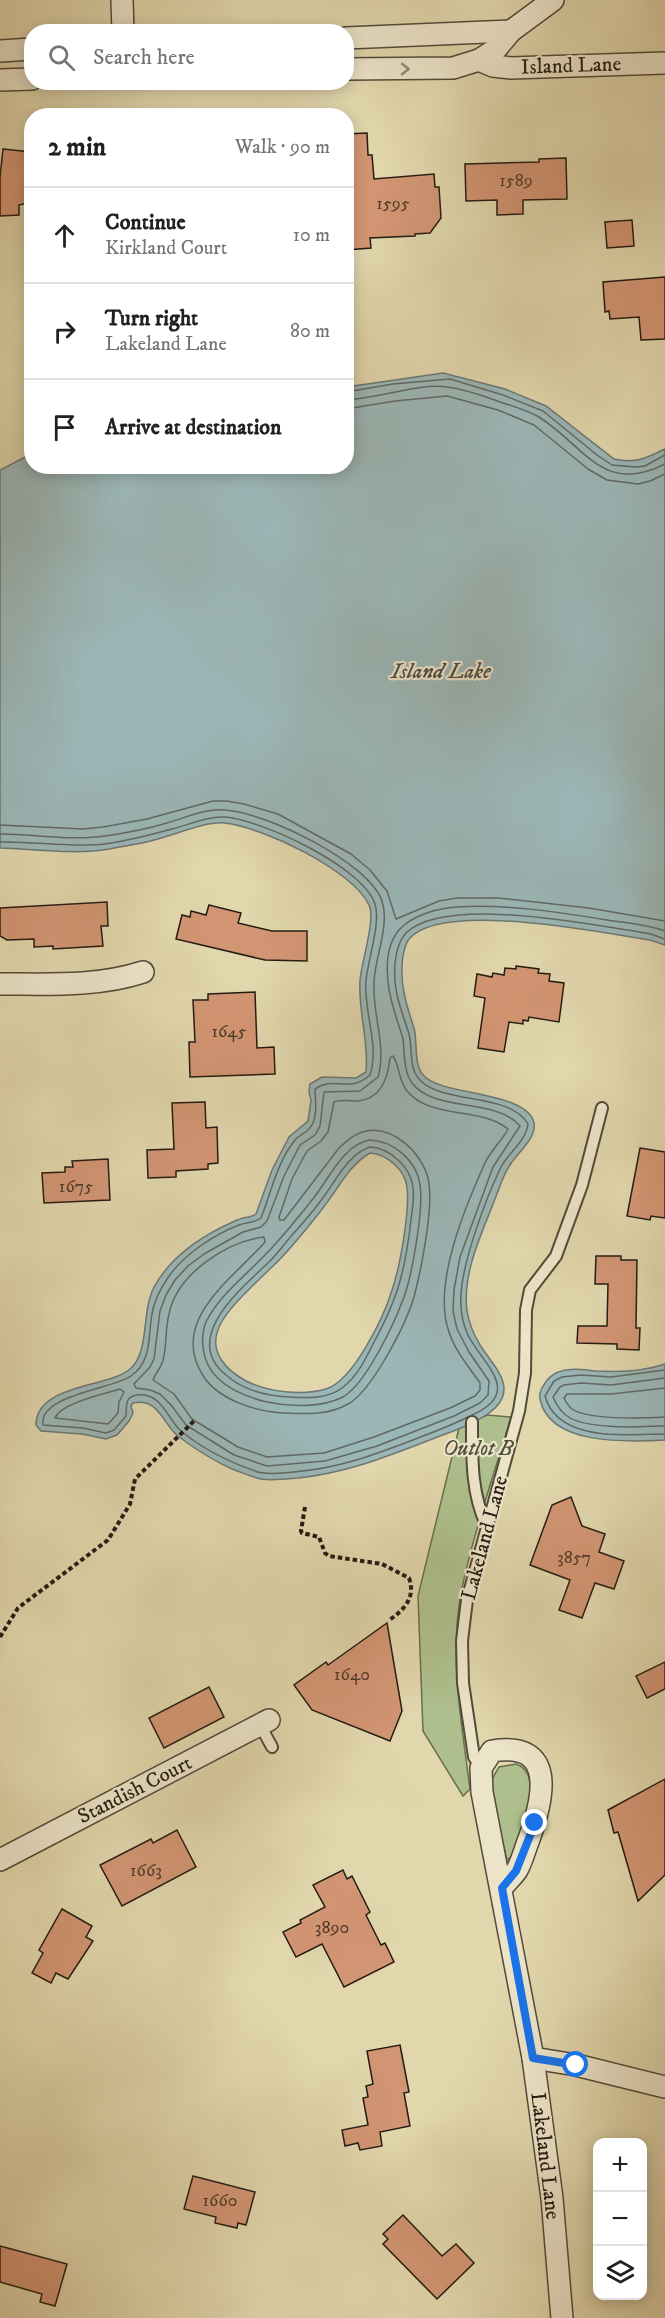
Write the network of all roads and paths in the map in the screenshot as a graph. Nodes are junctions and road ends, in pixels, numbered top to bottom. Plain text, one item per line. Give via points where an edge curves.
1 (122, 0) edge
2 (553, 0) edge
3 (123, 24) edge
4 (511, 31) junction
5 (354, 38) edge
6 (24, 50) edge
7 (0, 51) edge
8 (479, 60) junction
9 (665, 63) edge
10 (354, 69) edge
11 (24, 79) edge
12 (0, 80) edge
13 (144, 972) dead end
14 (0, 984) edge
15 (602, 1108) dead end
16 (195, 1421) dead end
17 (472, 1422) dead end
18 (305, 1508) dead end
19 (487, 1526) junction
20 (388, 1621) dead end
21 (0, 1637) edge
22 (265, 1722) joint
23 (272, 1747) dead end
24 (481, 1768) junction
25 (0, 1860) edge
26 (502, 1888) junction
27 (533, 2058) junction
28 (665, 2087) edge
29 (562, 2318) edge

1 - 3 street
2 - 4 street
4 - 5 street
4 - 8 street
6 - 7 street
8 - 9 street, Island Lane via 511,68
10 -> 8 street via 453,68
11 - 12 street
13 - 14 street via 94,982
15 - 19 lane, Lakeland Lane via 582,1185 556,1256 530,1290 519,1411
16 - 21 path via 135,1479 130,1504 108,1540 18,1608
17 - 19 lane via 474,1477
18 - 20 path via 302,1533 319,1537 329,1556 382,1564 409,1578 412,1595 402,1611
19 - 24 lane, Lakeland Lane via 467,1600 462,1641 468,1725 474,1757
22 - 23 lane
22 - 25 street, Standish Court
24 - 26 street, Lakeland Lane via 490,1843
24 - 26 street via 492,1751 506,1749 526,1754 537,1764 543,1782 541,1802 520,1861
26 - 27 street, Lakeland Lane
27 - 28 street
27 - 29 street, Lakeland Lane via 552,2198

